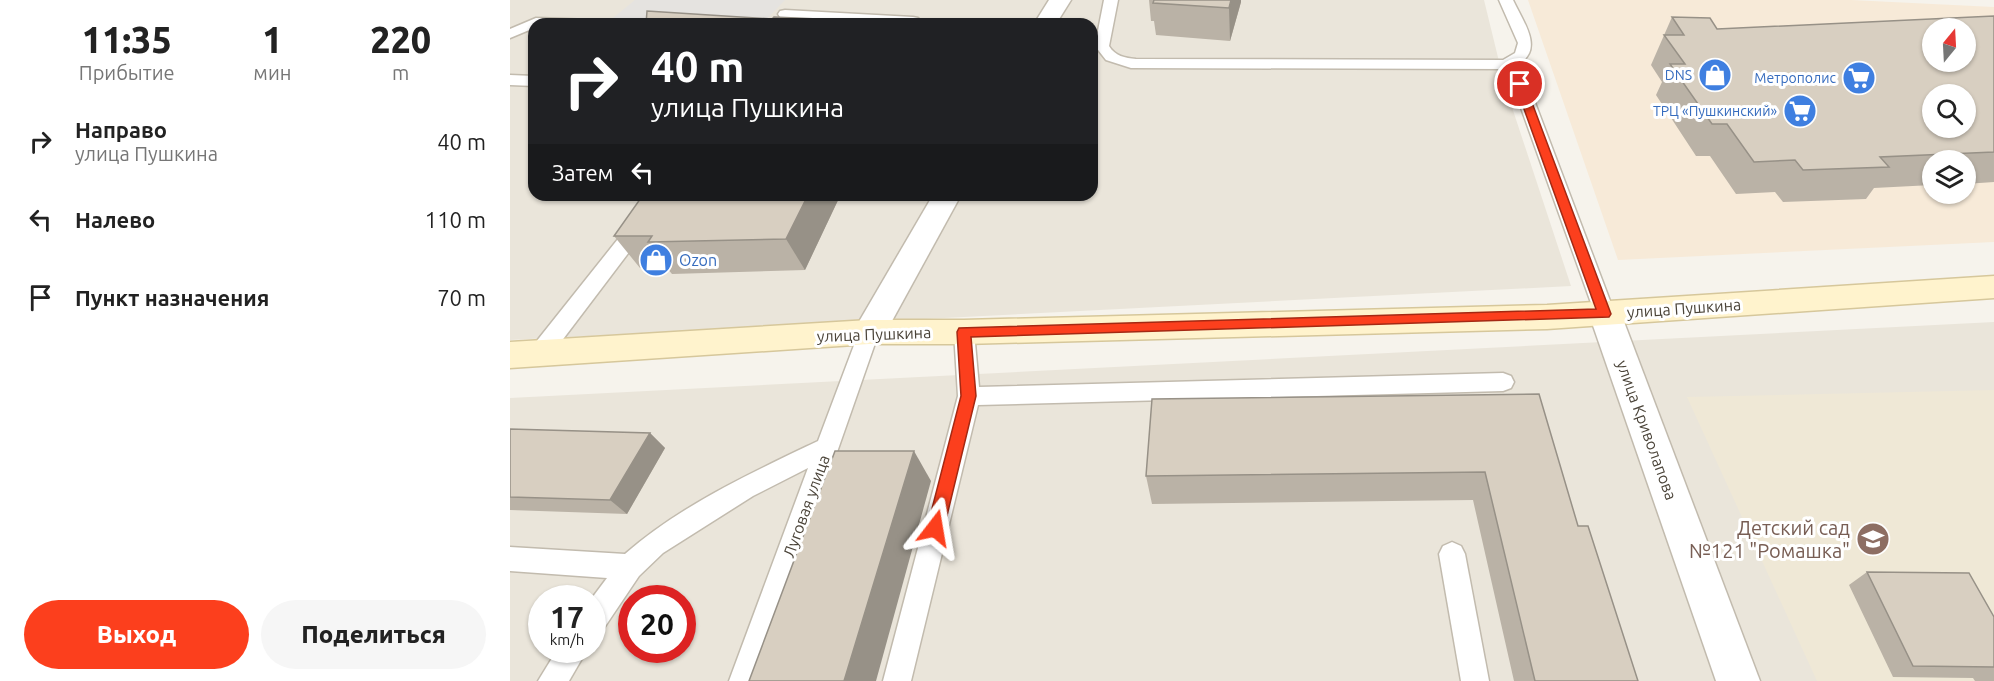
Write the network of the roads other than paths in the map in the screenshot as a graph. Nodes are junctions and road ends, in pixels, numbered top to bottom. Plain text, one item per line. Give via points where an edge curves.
1 (798, 0) edge
2 (1060, 0) edge
3 (1111, 0) edge
4 (1506, 0) edge
5 (781, 18) edge
6 (1049, 18) edge
7 (528, 26) edge
8 (510, 34) edge
9 (1512, 63) junction
10 (510, 80) edge
11 (528, 81) edge
12 (658, 201) edge
13 (944, 201) edge
14 (1994, 287) edge
15 (1605, 314) junction
16 (870, 332) junction
17 (964, 332) junction
18 (525, 354) edge
19 (1503, 382) dead end
20 (969, 396) junction
21 (827, 447) junction
22 (1452, 554) dead end
23 (510, 559) edge
24 (630, 567) junction
25 (606, 602) edge
26 (564, 663) edge
27 (552, 681) edge
28 (743, 681) edge
29 (897, 681) edge
30 (1475, 681) edge
31 (1738, 681) edge

1 - 5 lane
2 - 6 street
3 - 9 lane via 1102,46 1115,60 1136,64
4 - 9 lane via 1525,43 1522,55
7 - 8 lane
9 - 15 lane
10 - 11 lane
12 - 18 lane
13 - 16 street
14 - 15 main road, улица Пушкина
15 - 17 main road, улица Пушкина
15 - 31 street, улица Криволапова
16 - 17 main road, улица Пушкина
16 - 18 main road, улица Пушкина
16 - 21 lane, Луговая улица
17 - 20 lane
19 - 20 lane
20 - 29 lane
21 - 24 lane via 744,488 654,545
21 - 28 lane, Луговая улица
22 - 30 lane
23 - 24 lane
24 - 25 lane
26 - 27 lane

